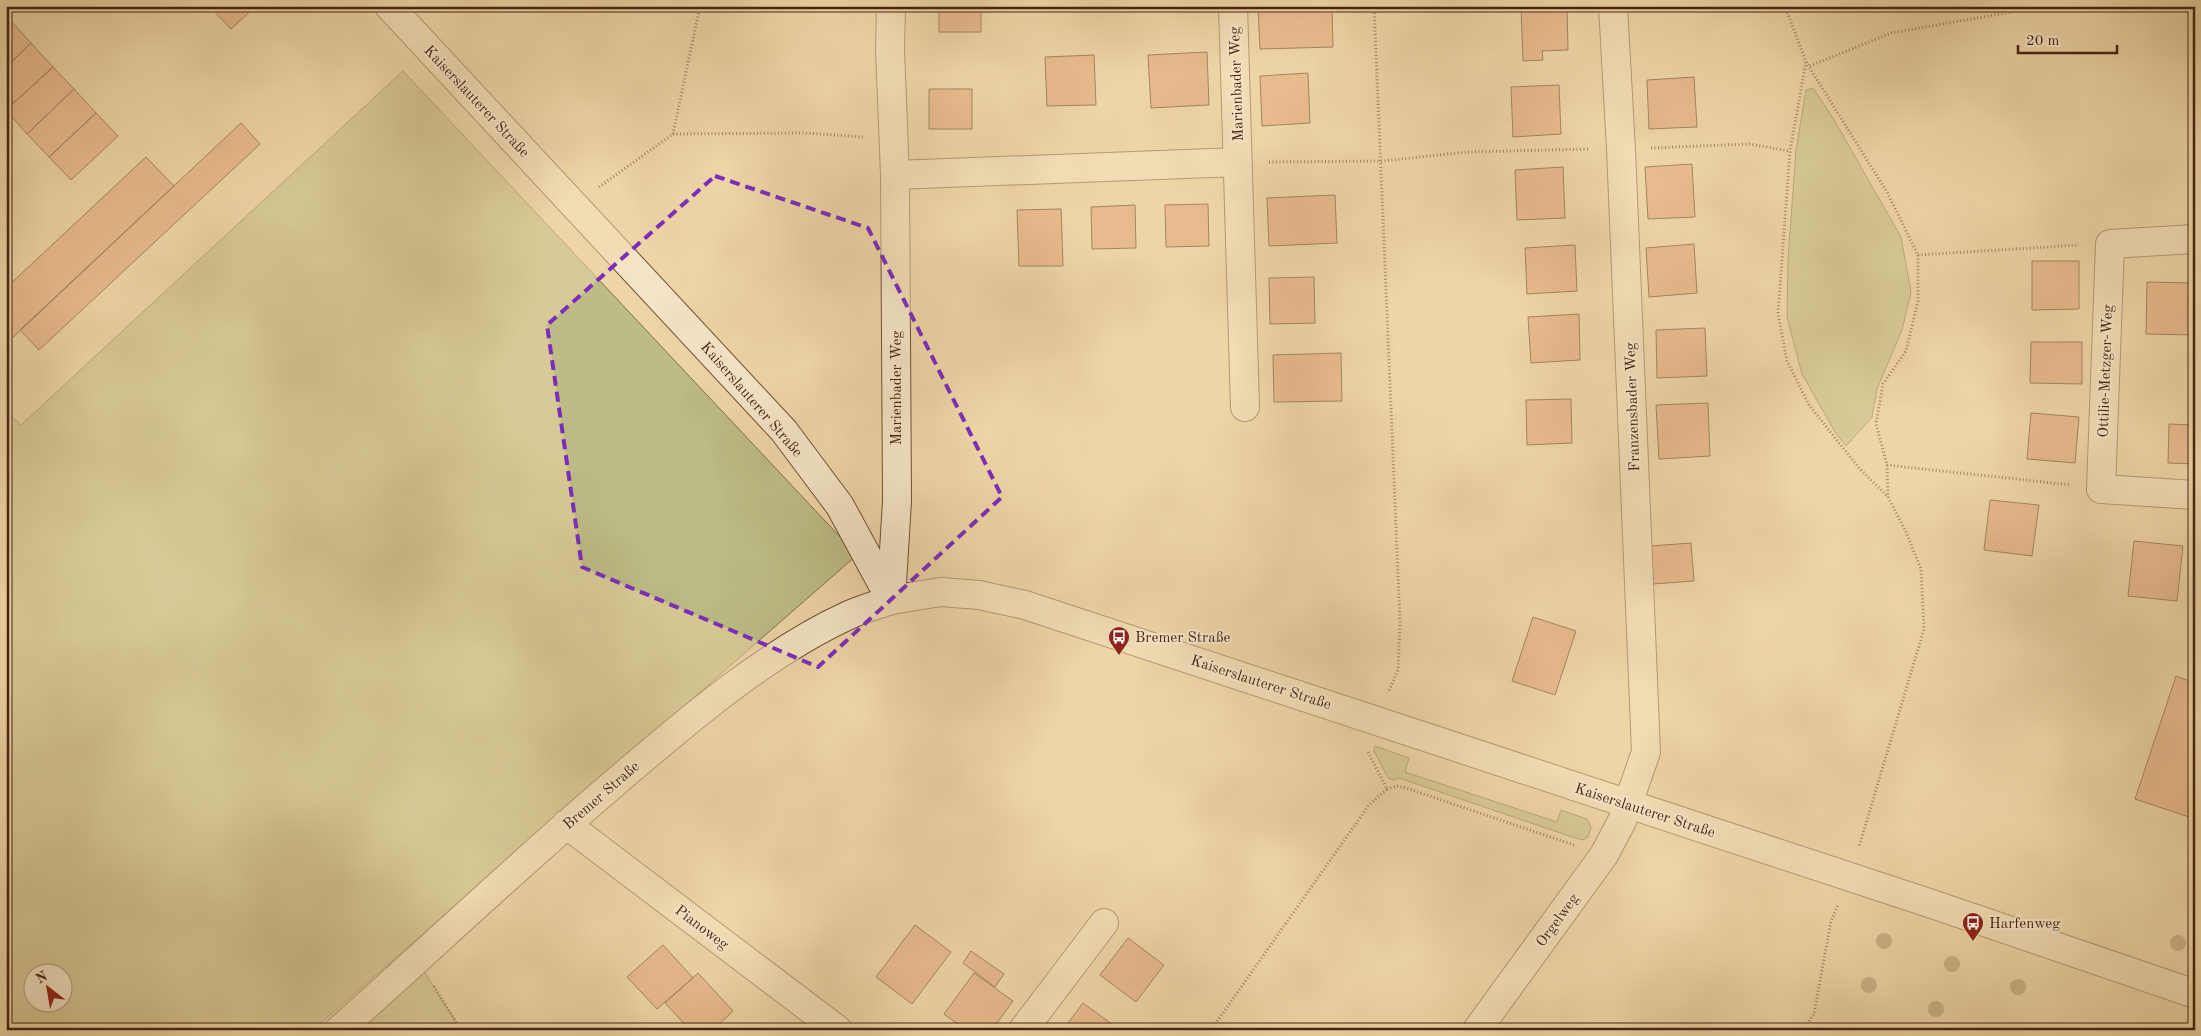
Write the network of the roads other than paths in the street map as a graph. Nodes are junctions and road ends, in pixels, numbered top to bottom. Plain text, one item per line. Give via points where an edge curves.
1 (389, 6) edge
2 (891, 6) edge
3 (1233, 6) edge
4 (1613, 6) edge
5 (1238, 162) junction
6 (895, 175) junction
7 (2195, 239) edge
8 (1245, 407) dead end
9 (2195, 496) edge
10 (891, 600) junction
11 (1628, 805) junction
12 (566, 824) junction
13 (1104, 923) dead end
14 (2195, 994) edge
15 (339, 1030) edge
16 (838, 1030) edge
17 (1023, 1030) edge
18 (1477, 1030) edge

1 - 10 street, Kaiserslauterer Straße via 784,431 840,506
2 - 6 street, Marienbader Weg
3 - 5 street, Marienbader Weg
4 - 11 street, Franzensbader Weg via 1646,752
5 - 6 street, Marienbader Weg
5 - 8 street, Marienbader Weg
6 - 10 street, Marienbader Weg via 897,518
7 - 9 street, Ottilie-Metzger-Weg via 2110,244 2101,489
10 - 11 street, Kaiserslauterer Straße via 941,592 979,594 1025,605
10 - 12 street, Bremer Straße via 850,615 802,639 656,748
11 - 14 street, Kaiserslauterer Straße
11 - 18 street, Orgelweg via 1604,855
12 - 15 street, Bremer Straße
12 - 16 street, Pianoweg
13 - 17 street

